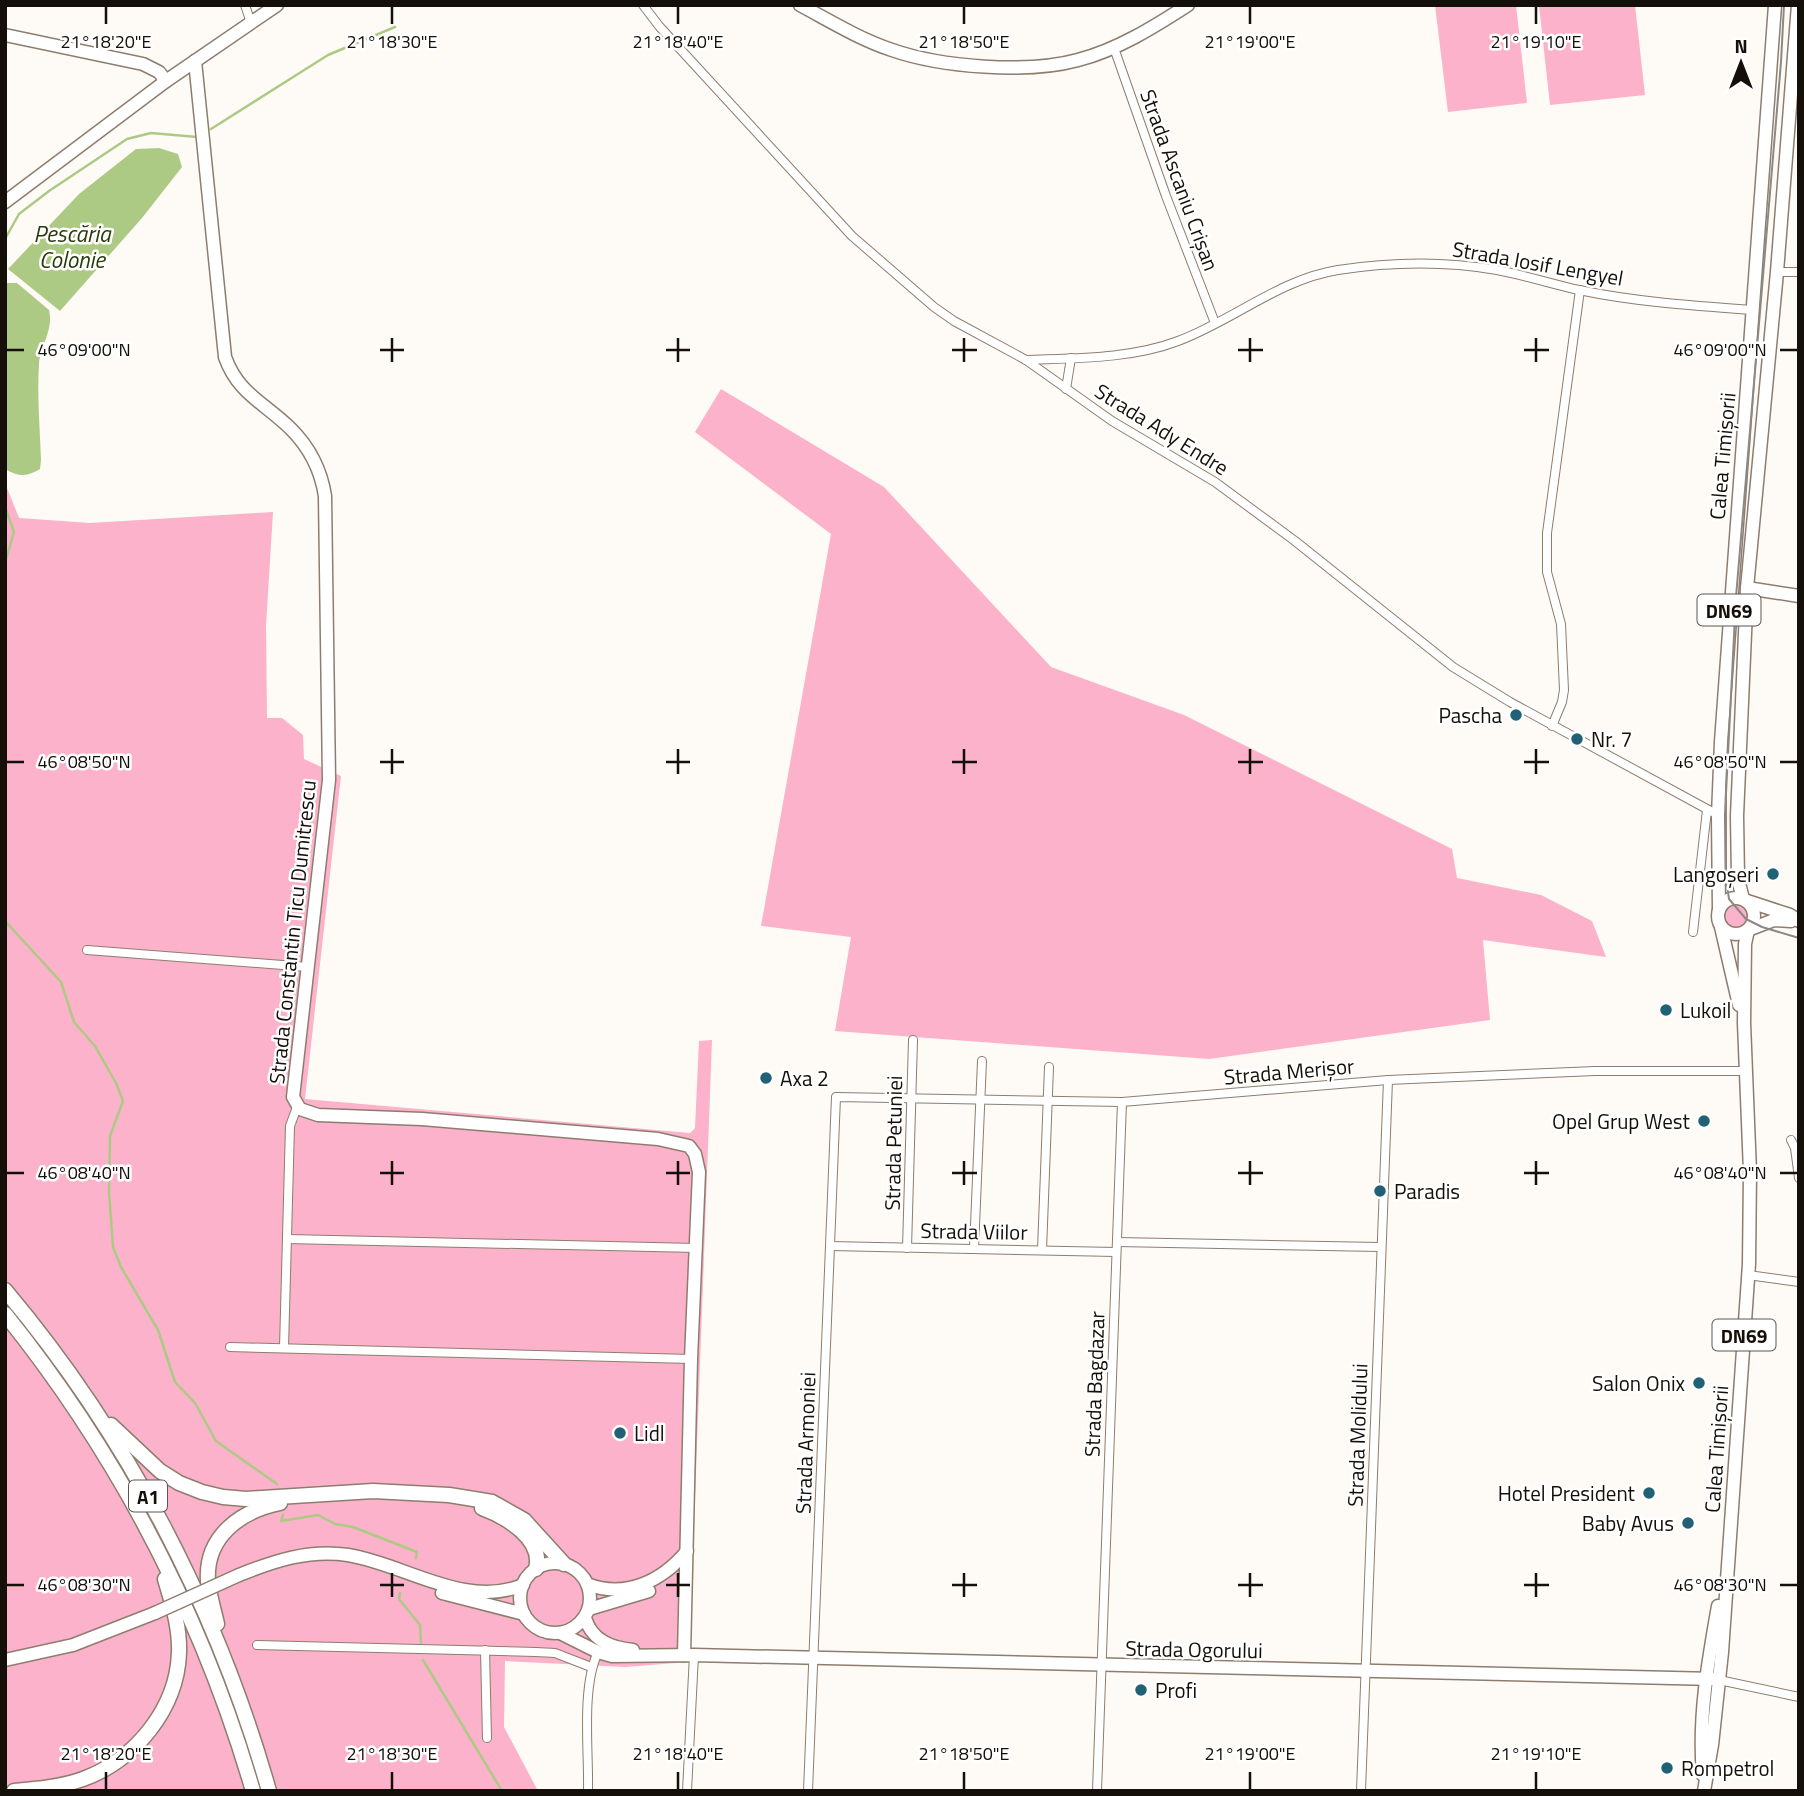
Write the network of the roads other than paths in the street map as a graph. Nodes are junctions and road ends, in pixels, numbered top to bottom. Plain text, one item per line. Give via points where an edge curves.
1 (245, 5) edge
2 (277, 5) edge
3 (643, 5) edge
4 (800, 5) edge
5 (1188, 5) edge
6 (1774, 5) edge
7 (1798, 12) edge
8 (250, 23) junction
9 (5, 35) edge
10 (1114, 48) junction
11 (195, 61) junction
12 (166, 81) junction
13 (5, 202) edge
14 (1777, 272) junction
15 (1799, 272) edge
16 (1580, 290) junction
17 (1753, 310) junction
18 (1215, 323) junction
19 (1071, 358) junction
20 (1026, 360) junction
21 (1066, 388) junction
22 (1747, 588) junction
23 (1799, 596) edge
24 (1552, 726) junction
25 (1712, 812) junction
26 (1745, 900) junction
27 (1719, 910) junction
28 (1799, 921) edge
29 (1721, 927) junction
30 (1748, 930) junction
31 (1693, 932) dead end
32 (87, 950) dead end
33 (308, 967) junction
34 (1744, 1023) junction
35 (912, 1040) dead end
36 (982, 1061) dead end
37 (1049, 1067) dead end
38 (1746, 1071) junction
39 (1388, 1080) junction
40 (836, 1097) joint
41 (912, 1099) junction
42 (979, 1100) junction
43 (1048, 1100) junction
44 (1122, 1102) junction
45 (298, 1107) junction
46 (1791, 1140) dead end
47 (1799, 1178) edge
48 (287, 1239) junction
49 (1117, 1242) junction
50 (830, 1246) junction
51 (1380, 1247) junction
52 (697, 1248) junction
53 (908, 1248) junction
54 (974, 1249) junction
55 (1042, 1250) junction
56 (1116, 1252) junction
57 (1748, 1275) junction
58 (1799, 1282) edge
59 (5, 1290) edge
60 (5, 1314) edge
61 (230, 1347) dead end
62 (284, 1348) junction
63 (691, 1359) junction
64 (95, 1410) junction
65 (315, 1494) junction
66 (405, 1494) junction
67 (149, 1532) junction
68 (687, 1551) junction
69 (564, 1564) junction
70 (385, 1566) junction
71 (675, 1566) junction
72 (536, 1569) junction
73 (587, 1584) junction
74 (523, 1585) junction
75 (587, 1613) junction
76 (524, 1614) junction
77 (560, 1633) junction
78 (257, 1645) dead end
79 (485, 1650) junction
80 (598, 1652) junction
81 (669, 1655) junction
82 (691, 1658) junction
83 (815, 1658) junction
84 (225, 1659) junction
85 (5, 1660) edge
86 (1101, 1666) junction
87 (591, 1667) junction
88 (1365, 1671) junction
89 (1713, 1679) junction
90 (1799, 1697) edge
91 (487, 1738) dead end
92 (14, 1791) edge
93 (253, 1791) edge
94 (269, 1791) edge
95 (588, 1791) edge
96 (687, 1791) edge
97 (808, 1791) edge
98 (1097, 1791) edge
99 (1361, 1791) edge
100 (1704, 1791) edge

1 - 8 street
2 - 8 main road
3 - 20 street, Strada Ady Endre via 852,236 934,307
4 - 10 main road via 874,43 941,61 1049,66
5 - 10 main road
6 - 17 main road, Calea Timișorii / DN69
7 - 14 main road, Calea Timișorii / DN69
8 - 11 main road
9 - 12 main road via 151,67
10 - 18 street, Strada Ascaniu Crișan
11 - 12 main road
11 - 33 main road, Strada Constantin Ticu Dumitrescu via 225,357 244,391 304,444 323,479 326,496 329,780
12 - 13 main road
14 - 15 street
14 - 22 main road, Calea Timișorii / DN69
16 - 17 street, Strada Iosif Lengyel
16 - 18 street, Strada Iosif Lengyel via 1472,266 1338,270 1304,279
16 - 24 street via 1547,533 1548,572 1561,624 1564,690
17 - 25 main road, Calea Timișorii / DN69
18 - 19 street, Strada Iosif Lengyel via 1153,348
19 - 20 street, Strada Iosif Lengyel
19 - 21 street
20 - 21 street, Strada Ady Endre
21 - 24 street, Strada Ady Endre via 1215,482 1453,667
22 - 23 main road
22 - 26 main road, Calea Timișorii / DN69 via 1737,816 1737,867
24 - 25 street, Strada Ady Endre
25 - 27 main road, Calea Timișorii / DN69
25 - 31 street
26 - 27 main road via 1729,899
26 - 28 main road
26 - 30 main road, DN69 via 1754,914
27 - 29 main road, DN69
28 - 30 main road via 1774,920
29 - 30 main road via 1735,934
29 - 34 main road, Calea Timișorii / DN69
30 - 34 main road, Calea Timișorii / DN69
32 - 33 street
33 - 45 main road, Strada Constantin Ticu Dumitrescu via 293,1088
34 - 38 main road, Calea Timișorii / DN69
35 - 41 street, Strada Petuniei
36 - 42 street
37 - 43 street
38 - 39 street, Strada Merișor via 1606,1070
38 - 57 main road, Calea Timișorii / DN69
39 - 44 street, Strada Merișor
39 - 51 street, Strada Molidului
40 - 41 street, Strada Merișor
40 - 50 street, Strada Armoniei
41 - 42 street, Strada Merișor
41 - 53 street, Strada Petuniei
42 - 43 street, Strada Merișor
42 - 54 street
43 - 44 street, Strada Merișor
43 - 55 street
44 - 49 street, Strada Bagdazar
45 - 48 street via 290,1126
45 - 52 main road, Strada Constantin Ticu Dumitrescu via 318,1115 422,1119 682,1143 697,1159
46 - 47 street
48 - 52 street
48 - 62 street
49 - 51 street
49 - 56 street, Strada Bagdazar
50 - 53 street, Strada Viilor
50 - 83 street, Strada Armoniei
51 - 88 street, Strada Molidului
52 - 63 main road, Strada Constantin Ticu Dumitrescu
53 - 54 street, Strada Viilor
54 - 55 street, Strada Viilor
55 - 56 street, Strada Viilor
56 - 86 street, Strada Bagdazar
57 - 58 street
57 - 89 main road, Calea Timișorii / DN69 via 1729,1543
59 - 64 highway, A1
60 - 67 highway, A1 via 82,1418
61 - 62 street
62 - 63 street
63 - 68 main road, Strada Constantin Ticu Dumitrescu
64 - 65 highway via 160,1471 202,1492 246,1499
64 - 84 highway, A1 via 166,1530
65 - 66 highway
65 - 84 highway via 250,1513 219,1538 208,1580
66 - 69 highway via 473,1498 501,1505 524,1520
66 - 72 highway via 497,1514 533,1545
67 - 92 highway via 178,1635 176,1671 163,1709 138,1744 104,1770 66,1785
67 - 93 highway, A1 via 210,1663
68 - 71 main road
68 - 82 main road, Strada Constantin Ticu Dumitrescu
69 - 72 main road
69 - 73 main road
70 - 74 main road via 461,1590 493,1592
70 - 76 main road via 444,1594
70 - 85 main road, bridge via 348,1555 285,1559 73,1645
71 - 73 main road via 637,1587 604,1589
71 - 75 main road via 654,1589
72 - 74 main road
73 - 75 main road
74 - 76 main road via 520,1600
75 - 77 main road via 577,1626
75 - 81 main road, Strada Ogorului via 593,1635 614,1647
76 - 77 main road via 535,1627
77 - 80 main road, Strada Ogorului
78 - 79 street
79 - 87 street via 555,1653
79 - 91 street
80 - 81 main road, Strada Ogorului
80 - 87 street
81 - 82 main road, Strada Ogorului
82 - 83 main road, Strada Ogorului
82 - 96 street
83 - 86 main road, Strada Ogorului
83 - 97 street, Strada Armoniei
84 - 94 highway, A1
86 - 88 main road, Strada Ogorului
86 - 98 street, Strada Bagdazar
87 - 95 street
88 - 89 main road, Strada Ogorului
88 - 99 street, Strada Molidului
89 - 90 street
89 - 100 main road, Calea Timișorii / DN69 via 1700,1743

